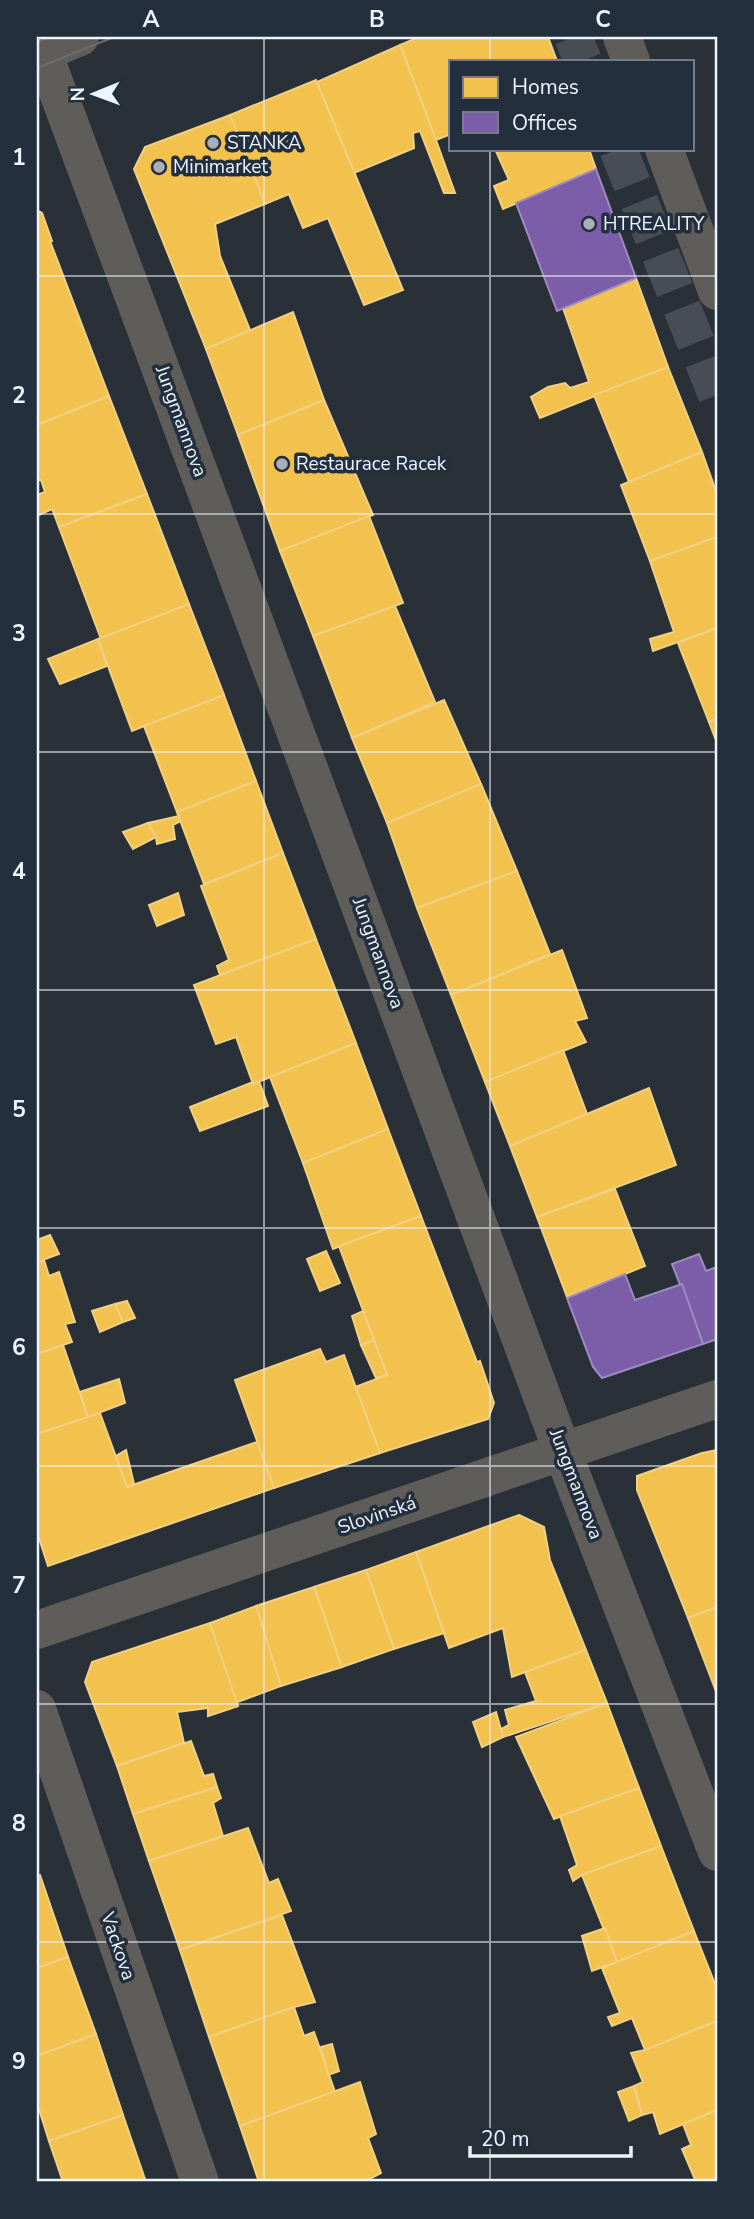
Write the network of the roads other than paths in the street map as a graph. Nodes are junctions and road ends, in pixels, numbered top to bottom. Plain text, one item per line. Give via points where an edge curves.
1 (80, 37) edge
2 (622, 37) edge
3 (40, 53) edge
4 (631, 60) edge
5 (664, 150) edge
6 (717, 291) edge
7 (717, 1399) edge
8 (563, 1453) junction
9 (37, 1630) edge
10 (37, 1710) edge
11 (717, 1852) edge
12 (200, 2182) edge

1 - 3 street
2 - 4 street
3 - 8 street, Jungmannova
5 - 6 street
7 - 8 street, Slovinská
8 - 9 street, Slovinská
8 - 11 street, Jungmannova
10 - 12 street, Vackova

